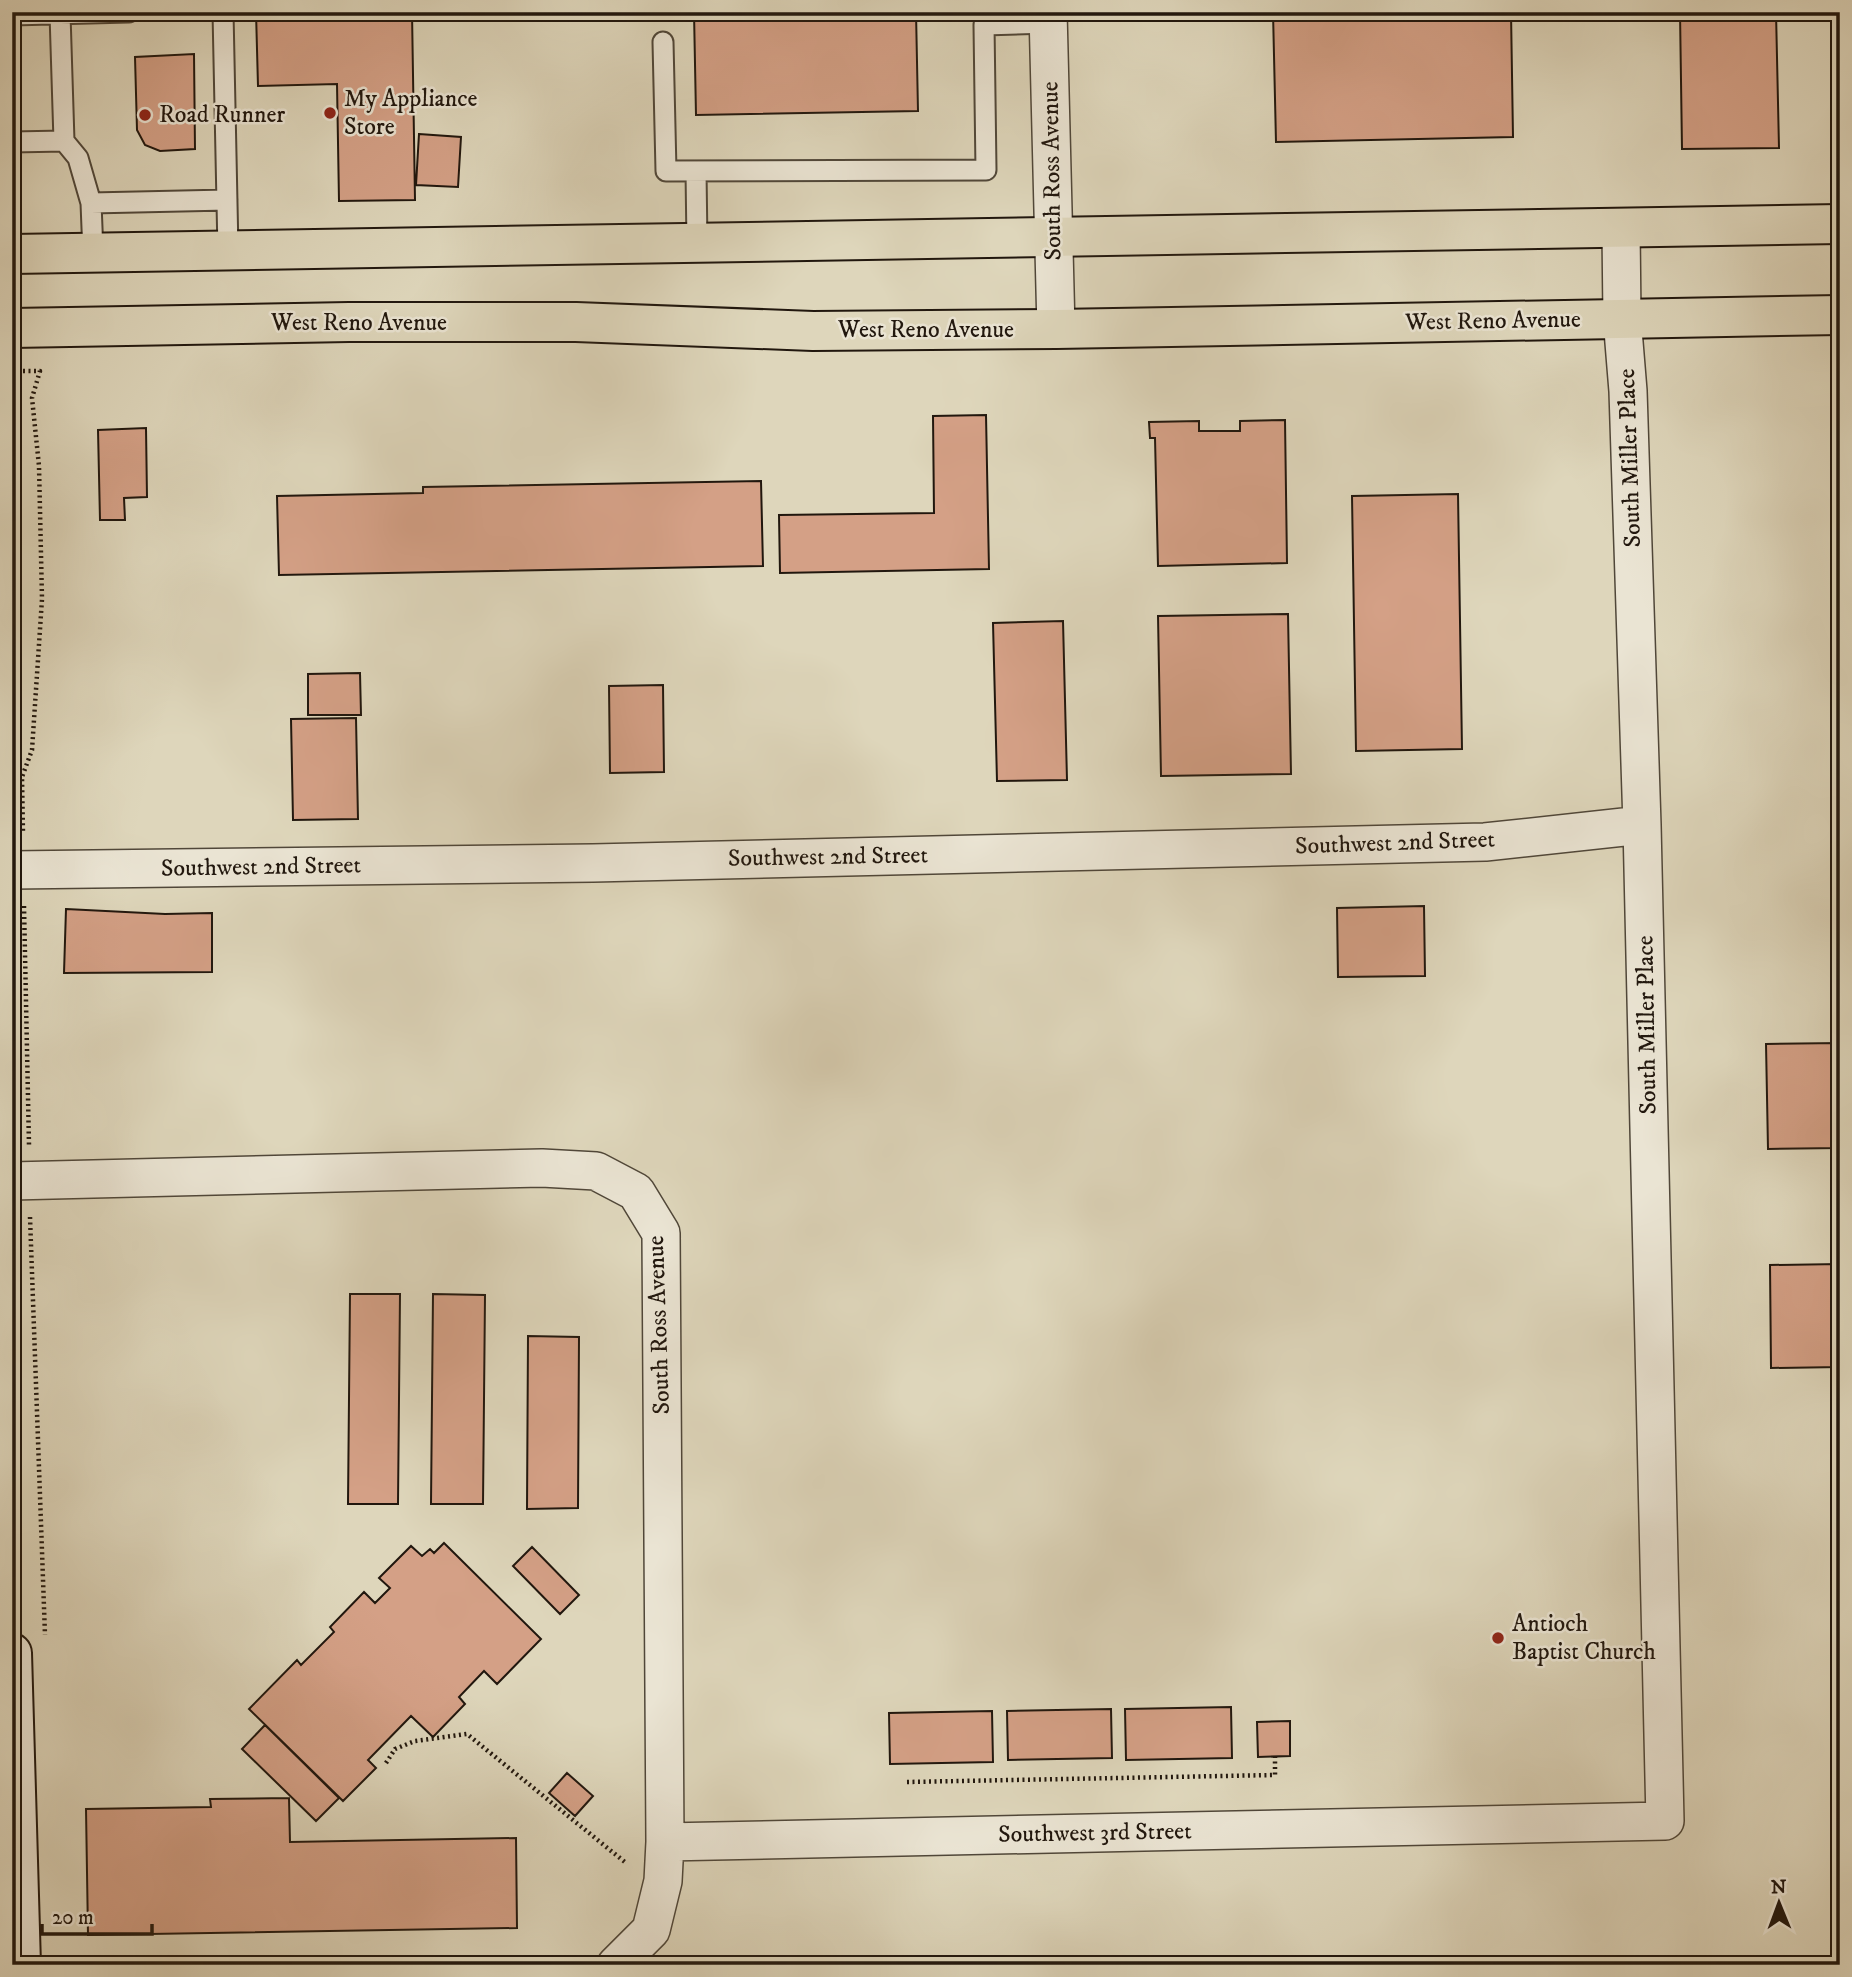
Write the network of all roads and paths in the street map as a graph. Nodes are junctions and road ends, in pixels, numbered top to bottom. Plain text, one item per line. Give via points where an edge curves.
1 (129, 12) edge
2 (223, 12) edge
3 (14, 14) edge
4 (60, 14) edge
5 (1049, 18) edge
6 (663, 42) dead end
7 (64, 141) junction
8 (12, 142) edge
9 (696, 171) junction
10 (227, 200) junction
11 (91, 203) junction
12 (1840, 225) edge
13 (1621, 229) junction
14 (1054, 237) junction
15 (697, 244) junction
16 (228, 251) junction
17 (93, 253) junction
18 (12, 254) edge
19 (1840, 315) edge
20 (1622, 318) junction
21 (12, 328) edge
22 (1056, 330) junction
23 (12, 371) edge
24 (22, 787) dead end
25 (1642, 825) junction
26 (12, 870) edge
27 (24, 933) dead end
28 (27, 1102) dead end
29 (12, 1181) edge
30 (29, 1230) dead end
31 (29, 1647) edge
32 (1275, 1756) dead end
33 (386, 1763) dead end
34 (907, 1782) dead end
35 (1665, 1821) joint
36 (665, 1842) junction
37 (663, 1881) junction
38 (20, 1965) edge
39 (616, 1965) edge

1 - 4 lane
2 - 10 lane
3 - 4 lane
4 - 7 lane
5 - 9 lane via 984,25 986,170
5 - 14 street, South Ross Avenue
6 - 9 lane via 666,171
7 - 8 lane
7 - 11 lane via 78,158
9 - 15 lane
10 - 11 lane
10 - 16 lane
11 - 17 lane
12 - 13 main road
13 - 14 main road
13 - 20 street, South Miller Place
14 - 15 main road
14 - 22 street, South Ross Avenue
15 - 16 main road
16 - 17 main road
17 - 18 main road
19 - 20 main road, West Reno Avenue
20 - 22 main road, West Reno Avenue
20 - 25 street, South Miller Place
21 - 22 main road, West Reno Avenue via 349,321 576,322 813,331
23 - 24 path via 40,371 32,398 39,466 42,599 32,750
25 - 26 street, Southwest 2nd Street via 1485,842 593,863
25 - 35 street, South Miller Place
27 - 28 path
29 - 36 street, South Ross Avenue via 542,1168 596,1171 636,1192 661,1233
30 - 31 path
31 - 38 main road
32 - 34 path via 1276,1775
33 - 37 path via 395,1749 415,1741 467,1734 640,1877
35 - 36 street, Southwest 3rd Street
36 - 37 street
37 - 39 street via 651,1930

